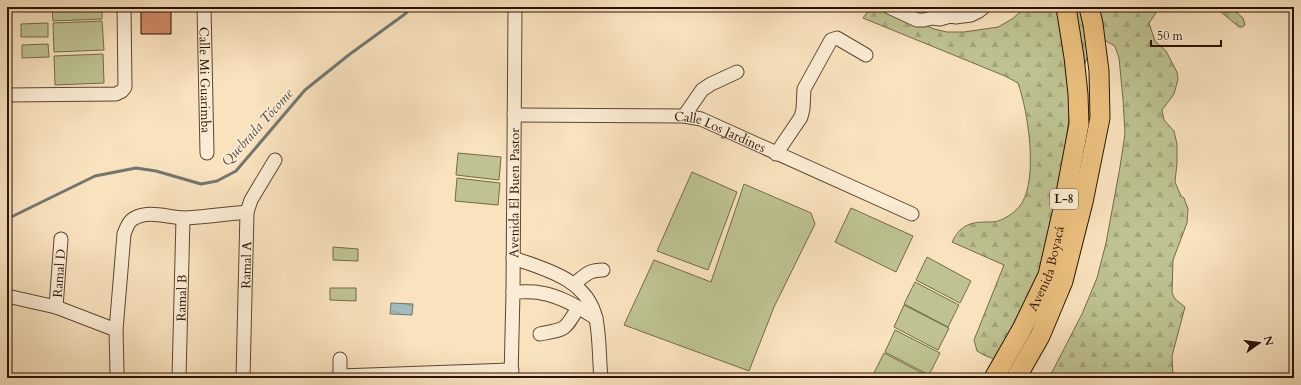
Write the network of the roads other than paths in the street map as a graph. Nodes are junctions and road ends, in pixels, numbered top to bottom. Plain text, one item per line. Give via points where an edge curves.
1 (124, 7) edge
2 (204, 7) edge
3 (515, 7) edge
4 (889, 7) edge
5 (984, 7) edge
6 (1066, 7) edge
7 (1089, 7) edge
8 (932, 12) edge
9 (950, 12) edge
10 (866, 55) dead end
11 (736, 72) dead end
12 (7, 95) edge
13 (514, 115) junction
14 (684, 116) junction
15 (207, 153) dead end
16 (776, 154) junction
17 (275, 160) dead end
18 (247, 212) junction
19 (912, 214) dead end
20 (183, 218) junction
21 (61, 239) dead end
22 (513, 258) junction
23 (604, 270) dead end
24 (574, 284) junction
25 (513, 292) junction
26 (7, 296) edge
27 (56, 307) junction
28 (578, 308) junction
29 (596, 318) junction
30 (116, 330) junction
31 (540, 334) dead end
32 (340, 359) dead end
33 (117, 372) dead end
34 (511, 374) edge
35 (340, 377) edge
36 (179, 378) edge
37 (243, 378) edge
38 (601, 378) edge
39 (994, 378) edge
40 (1016, 378) edge

1 - 12 street via 125,87 122,92
2 - 15 street, Calle Mi Guarimba
3 - 13 street, Avenida El Buen Pastor
4 - 8 street via 916,20 924,20
5 - 9 street via 971,15 960,17
6 - 39 highway, Avenida Boyacá / L-8 via 1078,86 1079,124 1048,275 1022,329
7 - 40 highway, Avenida Boyacá / L-8 via 1099,71 1099,125 1063,281 1040,336
8 - 9 street via 940,19
10 - 16 street via 837,38 831,40 804,89 801,118
11 - 14 street via 702,90
13 - 14 street, Calle Los Jardines
13 - 22 street, Avenida El Buen Pastor
14 - 16 street, Calle Los Jardines via 701,119
16 - 19 street, Calle Los Jardines
17 - 18 street, Ramal A via 251,200
18 - 20 street
18 - 37 street, Ramal A
20 - 30 street via 144,214 132,219 126,226
20 - 36 street, Ramal B
21 - 27 street, Ramal D
22 - 24 street via 550,271
22 - 25 street, Avenida El Buen Pastor
23 - 24 street via 594,270
24 - 29 street via 588,299
25 - 28 street via 542,293
25 - 34 street, Avenida El Buen Pastor
26 - 27 street
27 - 30 street
28 - 29 street
28 - 31 street via 562,330
29 - 38 street
30 - 33 street
32 - 35 street
34 - 35 street

